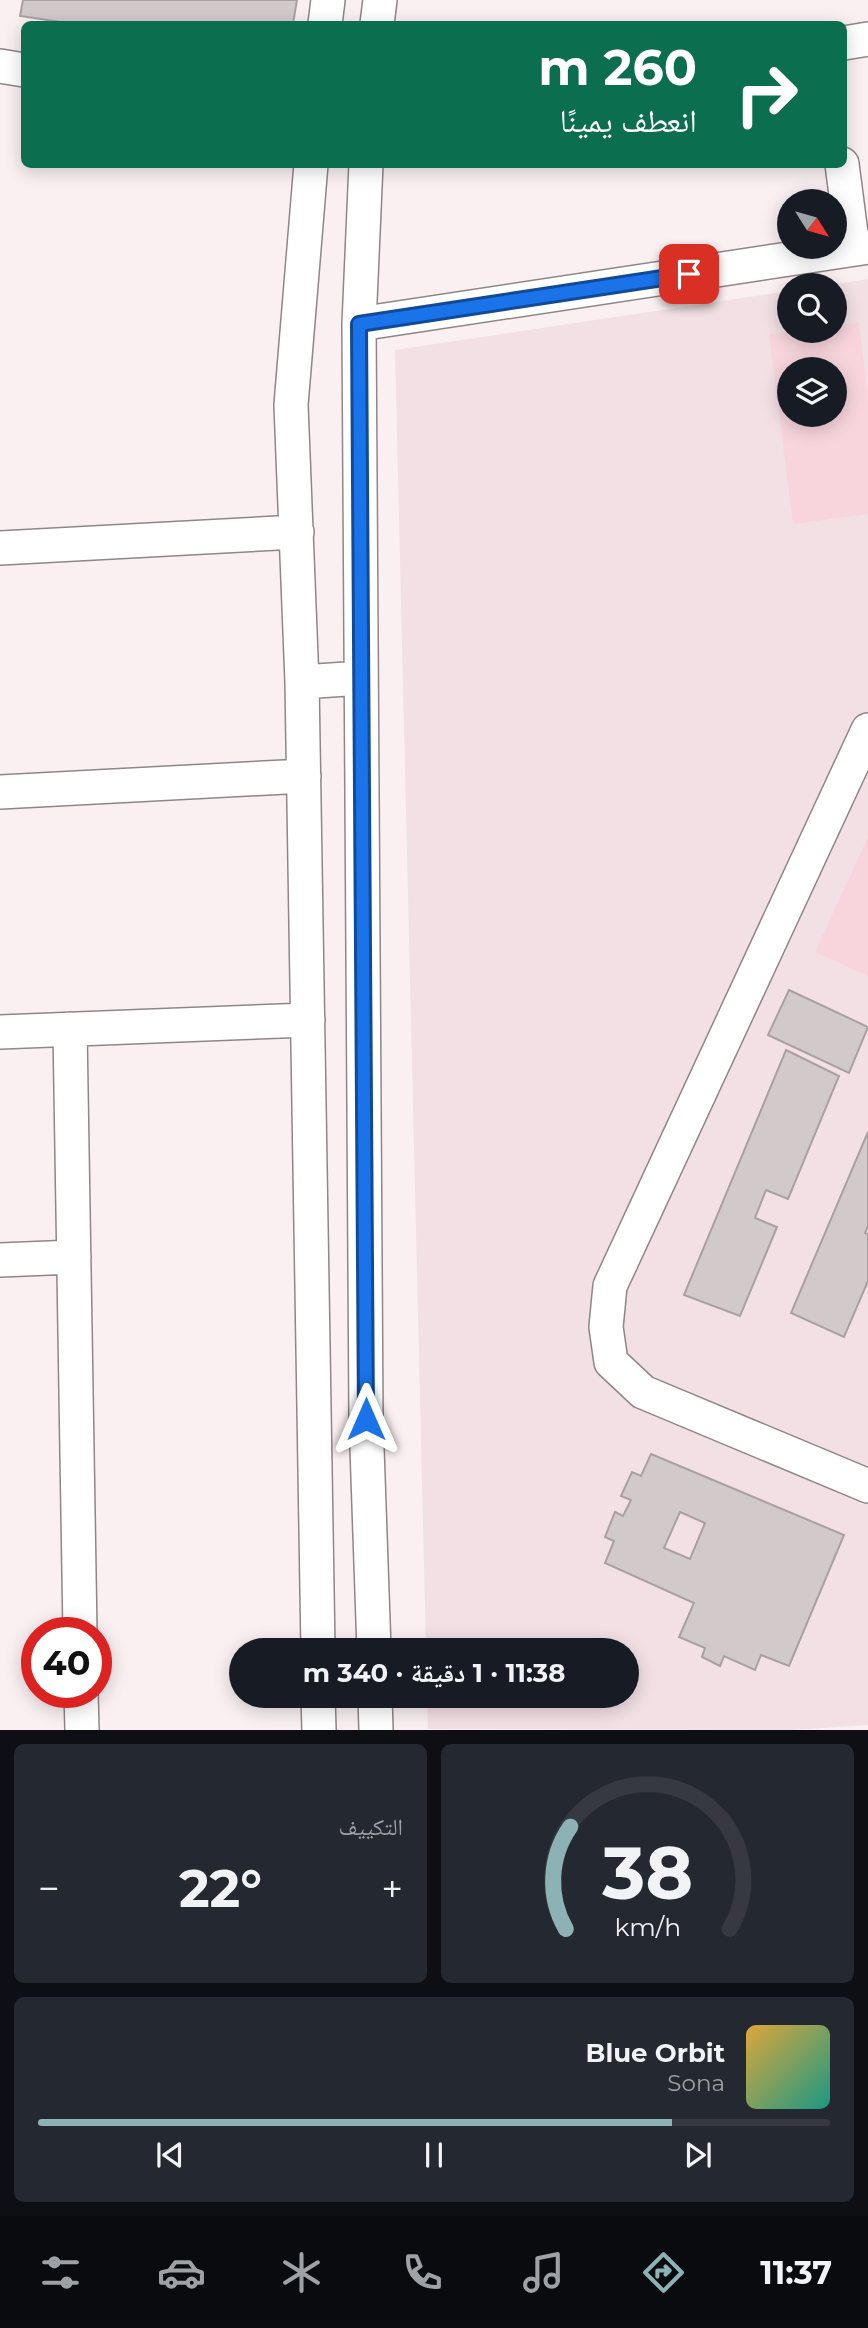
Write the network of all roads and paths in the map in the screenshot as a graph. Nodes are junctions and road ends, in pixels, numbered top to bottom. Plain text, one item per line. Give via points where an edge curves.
1 (328, 0) edge
2 (380, 0) edge
3 (325, 21) edge
4 (377, 21) edge
5 (868, 39) edge
6 (847, 42) edge
7 (0, 66) edge
8 (21, 70) edge
9 (311, 168) edge
10 (366, 168) edge
11 (843, 168) edge
12 (861, 248) edge
13 (359, 324) junction
14 (297, 532) junction
15 (0, 548) edge
16 (361, 678) junction
17 (302, 682) junction
18 (868, 730) edge
19 (304, 776) junction
20 (0, 792) edge
21 (308, 1020) junction
22 (70, 1029) junction
23 (0, 1032) edge
24 (74, 1257) junction
25 (0, 1260) edge
26 (868, 1486) edge
27 (80, 1617) edge
28 (318, 1638) edge
29 (374, 1638) edge
30 (81, 1708) edge
31 (318, 1708) edge
32 (375, 1708) edge
33 (82, 1730) edge
34 (319, 1730) edge
35 (376, 1730) edge

1 - 3 street
2 - 4 street
5 - 6 street
7 - 8 street
9 - 14 street via 291,405
10 - 13 street
11 - 12 street
12 - 13 street
13 - 16 street
14 - 15 street
14 - 17 street
16 - 17 street
16 - 29 street via 366,1419
17 - 19 street
18 - 26 street via 610,1286 606,1327 611,1362 643,1392
19 - 20 street
19 - 21 street
21 - 22 street
21 - 28 street
22 - 23 street
22 - 24 street
24 - 25 street
24 - 27 street
30 - 33 street
31 - 34 street
32 - 35 street

